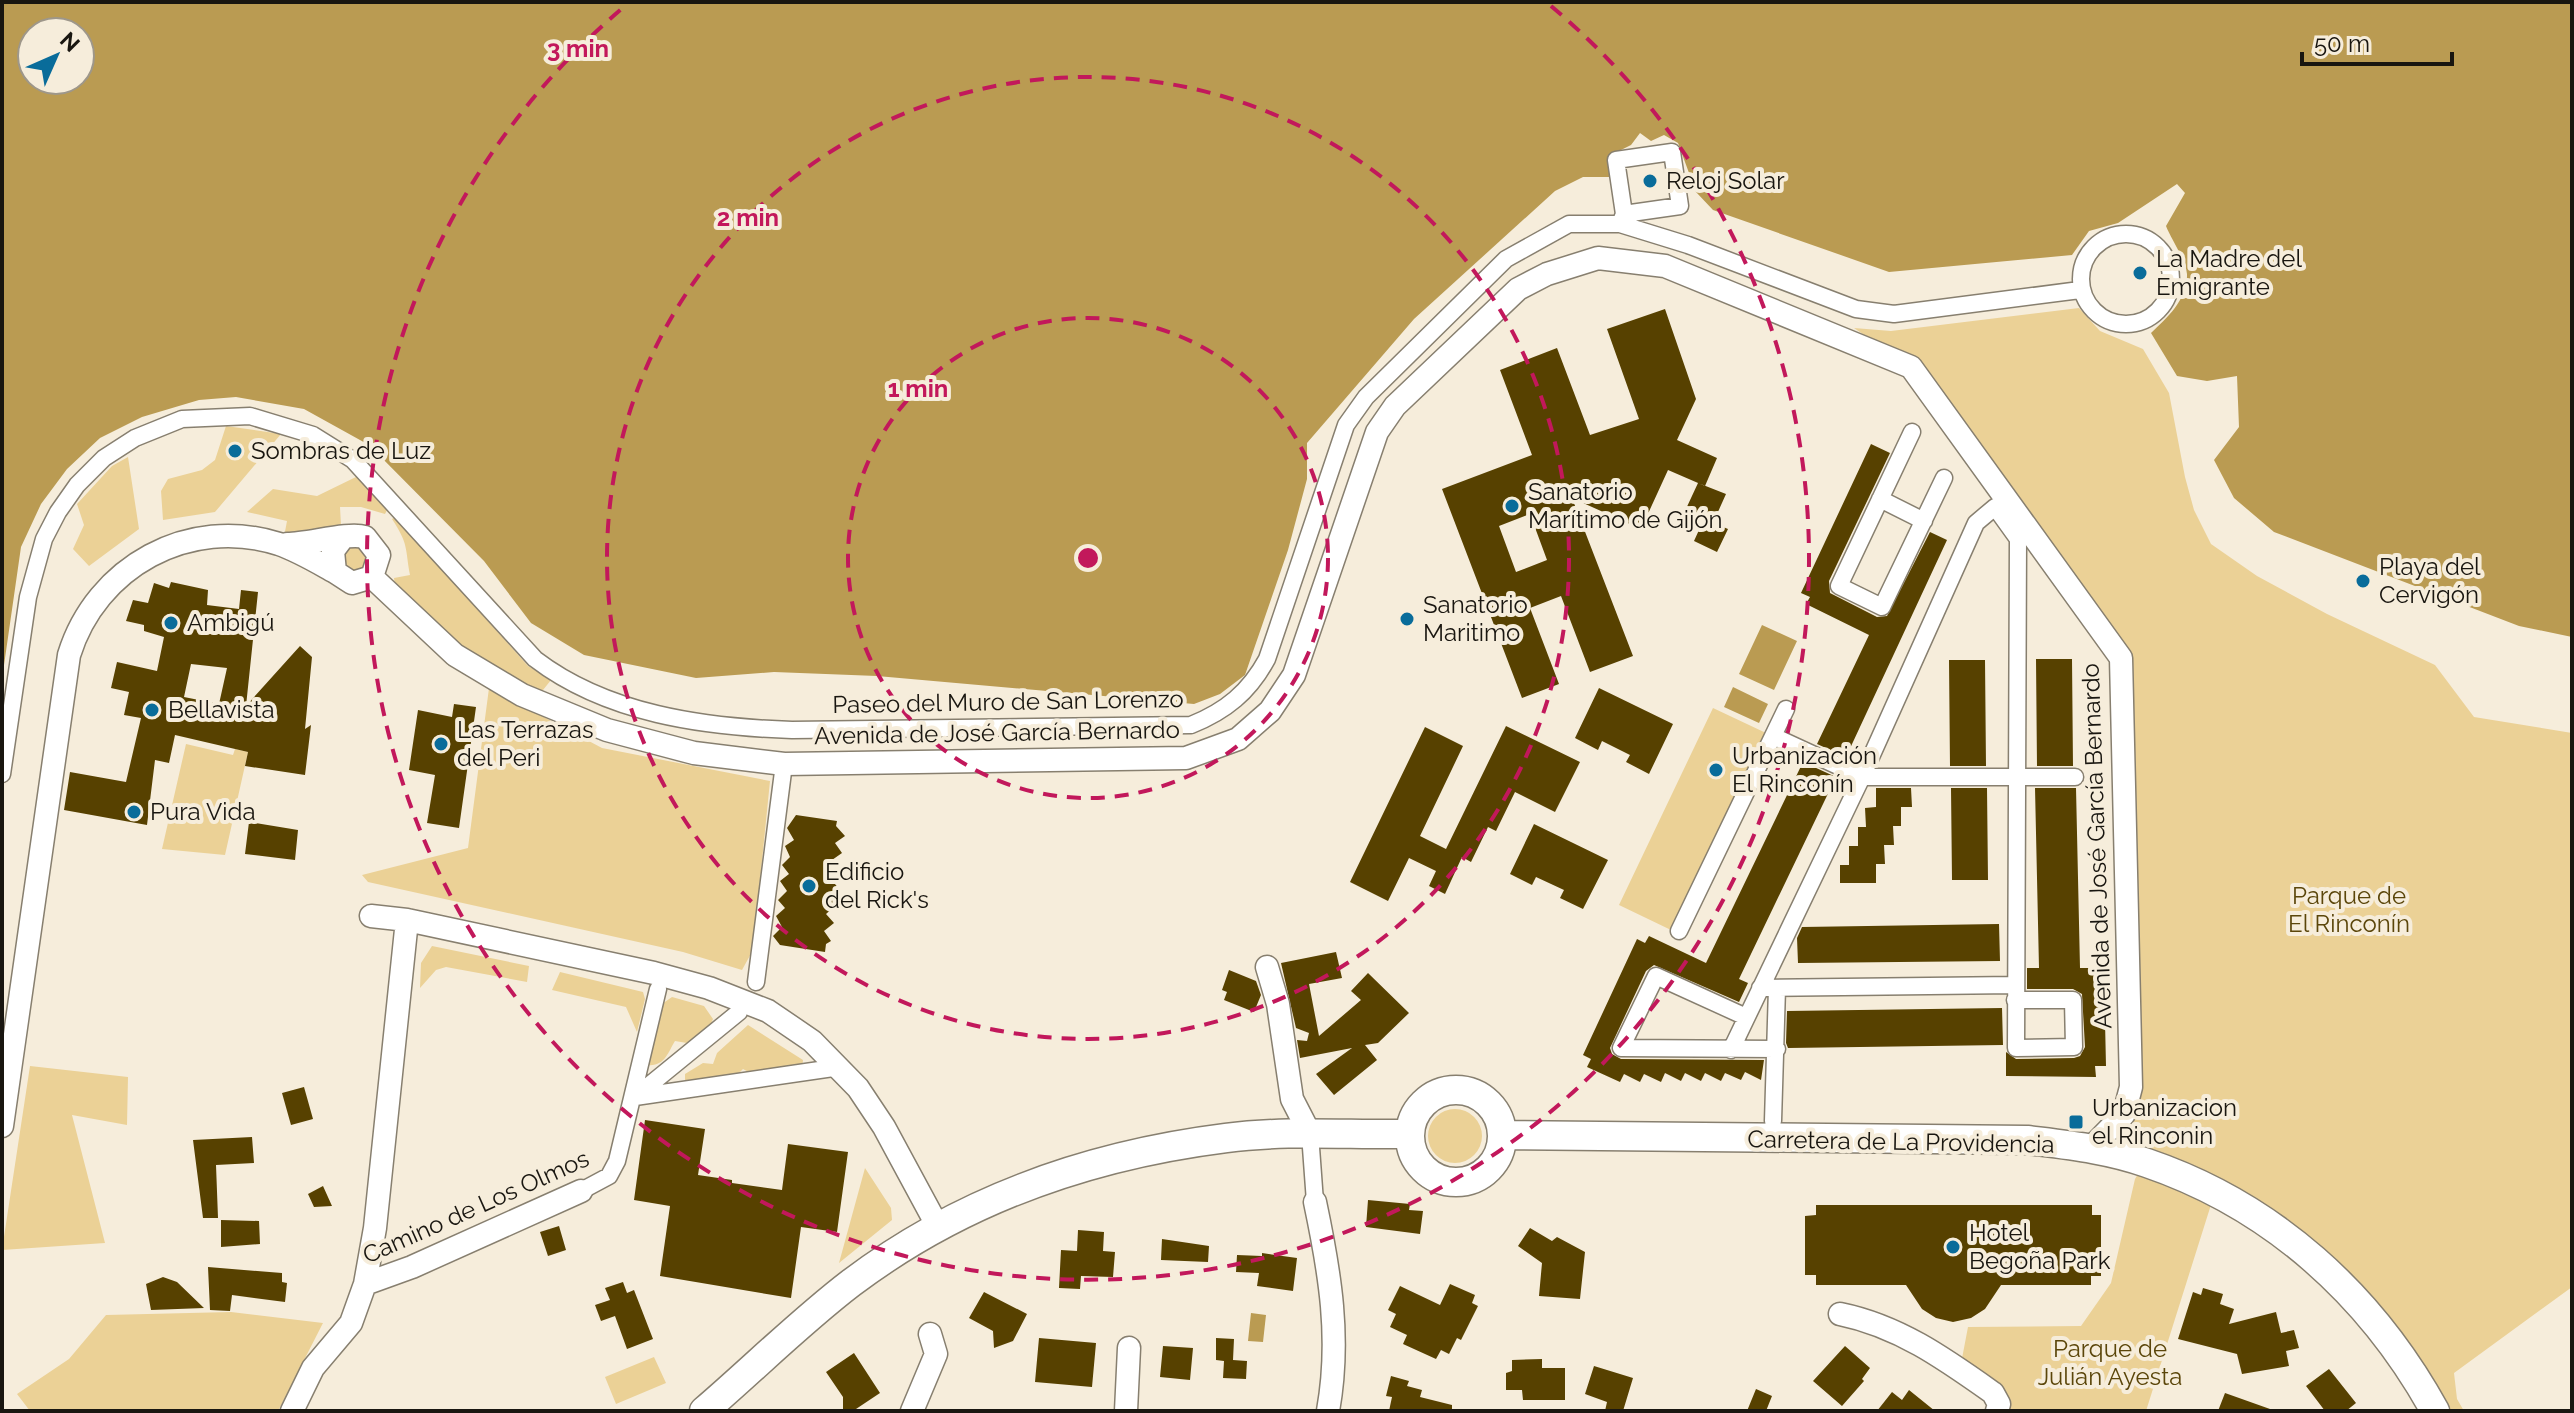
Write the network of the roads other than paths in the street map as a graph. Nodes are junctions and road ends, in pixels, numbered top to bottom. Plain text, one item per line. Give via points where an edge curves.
1 (1622, 219) junction
2 (2080, 290) junction
3 (1912, 432) dead end
4 (1944, 478) dead end
5 (1880, 499) junction
6 (1924, 521) junction
7 (342, 539) junction
8 (280, 544) junction
9 (335, 572) junction
10 (372, 577) junction
11 (1786, 709) dead end
12 (1773, 736) junction
13 (784, 764) junction
14 (2, 774) edge
15 (1862, 777) junction
16 (2015, 777) junction
17 (2075, 777) dead end
18 (371, 916) dead end
19 (407, 920) junction
20 (1679, 931) dead end
21 (1267, 967) dead end
22 (756, 982) dead end
23 (1768, 988) junction
24 (658, 989) dead end
25 (2015, 992) junction
26 (739, 1012) dead end
27 (1746, 1017) junction
28 (1777, 1049) junction
29 (1731, 1050) junction
30 (840, 1067) junction
31 (635, 1097) junction
32 (1773, 1121) dead end
33 (2, 1126) edge
34 (1310, 1134) junction
35 (1408, 1134) junction
36 (1503, 1135) junction
37 (2091, 1148) junction
38 (581, 1191) joint
39 (1315, 1202) joint
40 (938, 1227) junction
41 (365, 1284) junction
42 (1840, 1314) dead end
43 (930, 1334) dead end
44 (1129, 1348) dead end
45 (292, 1411) edge
46 (704, 1411) edge
47 (912, 1411) edge
48 (1126, 1411) edge
49 (1328, 1411) edge
50 (1997, 1411) edge
51 (2435, 1411) edge

1 - 1 street, Paseo del Muro de San Lorenzo via 1680,206 1672,152 1616,160
1 - 2 street, Paseo del Muro de San Lorenzo via 1856,309 1889,314
1 - 14 street, Paseo del Muro de San Lorenzo via 1569,224 1506,259 1366,397 1346,425 1267,659 1254,683 1220,714 1191,725 776,730 729,728 637,710 560,678 535,659 353,460 313,435 250,416 182,419 135,438 104,458 64,503 44,539 28,597
2 - 2 street via 2095,314 2127,326 2153,317 2169,296 2171,268 2159,246 2133,233 2109,236 2085,256
3 - 5 street
4 - 6 street
5 - 6 street
5 - 6 street via 1839,586 1867,600 1882,607
7 - 8 street
7 - 9 street via 333,551
7 - 10 street via 357,535 371,542 379,555
8 - 9 street
8 - 33 street via 197,539 149,553 108,586 77,630 69,655
9 - 10 street via 352,583
10 - 13 street, Avenida de José García Bernardo via 455,655 571,718 694,753
11 - 12 street
12 - 15 street
12 - 20 street
13 - 22 street
13 - 37 street, Avenida de José García Bernardo via 1186,758 1238,739 1270,711 1294,675 1377,432 1395,406 1518,289 1598,258 1665,266 1911,367 2121,658 2131,1087 2124,1114
15 - 16 street
15 - 16 street via 1976,523 1995,507 2018,539
15 - 23 street
16 - 17 street
16 - 25 street
18 - 19 street
19 - 30 street via 654,973 734,996 785,1021
19 - 41 street
21 - 34 street via 1292,1099
23 - 25 street
23 - 27 street
23 - 28 street
24 - 31 street, Camino de Los Olmos
25 - 25 street via 2073,1000 2074,1047 2016,1048
26 - 31 street
27 - 29 street
27 - 29 street via 1656,976 1621,1048
28 - 29 street
28 - 32 street
30 - 31 street
30 - 40 street via 874,1109
31 - 38 street, Camino de Los Olmos via 609,1176
34 - 35 street
34 - 39 street
34 - 40 street via 1229,1137 1156,1148 1065,1171
35 - 36 street via 1424,1104 1448,1090 1467,1090 1485,1097
35 - 36 street via 1421,1167 1455,1183 1489,1168
36 - 37 street, Carretera de La Providencia via 2027,1140
37 - 51 street, Carretera de La Providencia via 2145,1162 2215,1191 2276,1228 2326,1267 2377,1321
38 - 41 street, Camino de Los Olmos
39 - 49 street via 1329,1268 1336,1366
40 - 46 street via 850,1284
41 - 45 street, Camino de Los Olmos via 351,1323 313,1368
42 - 50 street via 1914,1339 1993,1393
43 - 47 street via 936,1354
44 - 48 street

